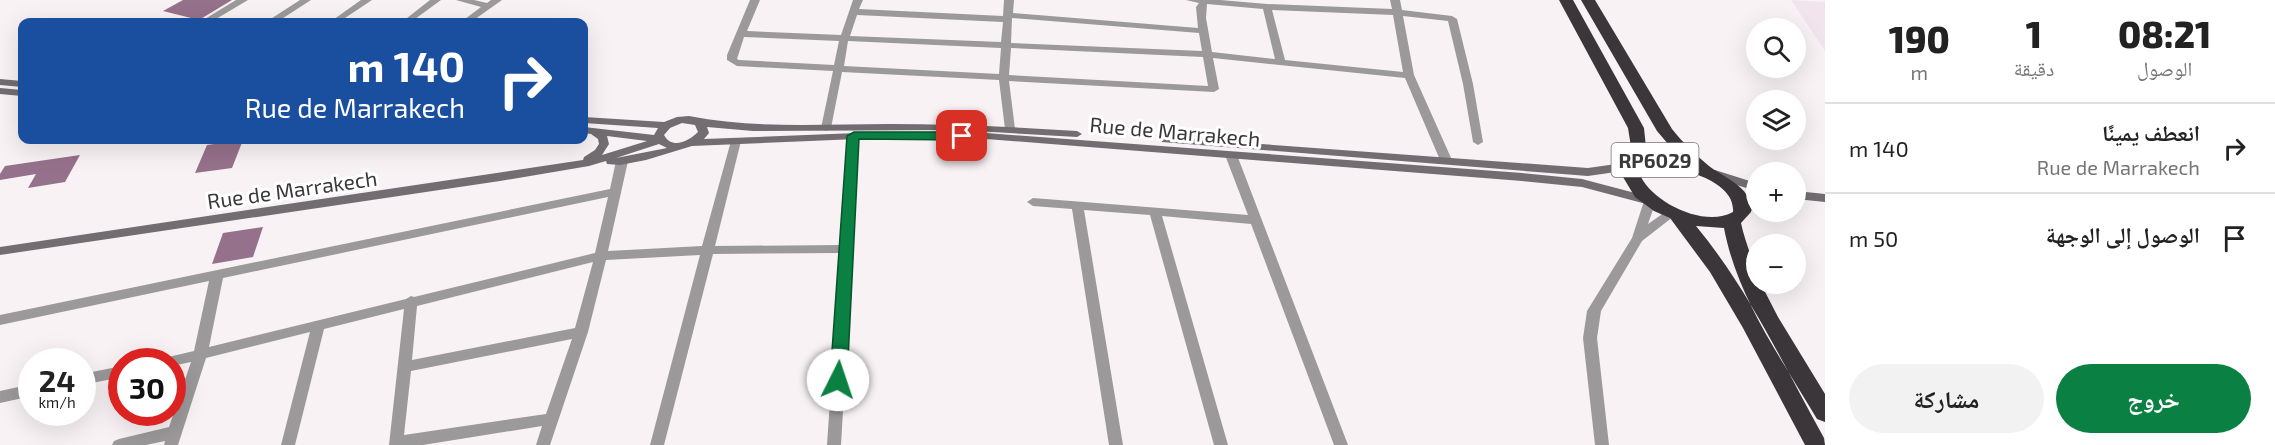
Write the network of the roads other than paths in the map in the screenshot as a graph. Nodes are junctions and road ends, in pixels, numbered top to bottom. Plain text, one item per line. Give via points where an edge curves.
1 (243, 0) edge
2 (306, 0) edge
3 (367, 0) edge
4 (436, 0) edge
5 (461, 0) edge
6 (755, 0) edge
7 (858, 0) edge
8 (1009, 0) edge
9 (1191, 0) edge
10 (1204, 0) edge
11 (1299, 0) edge
12 (1395, 0) edge
13 (1566, 0) edge
14 (1588, 0) edge
15 (493, 3) edge
16 (1267, 7) junction
17 (1288, 8) junction
18 (855, 12) junction
19 (1398, 13) junction
20 (1008, 17) junction
21 (212, 18) edge
22 (277, 18) edge
23 (340, 18) edge
24 (411, 18) edge
25 (472, 18) edge
26 (1204, 31) junction
27 (742, 34) junction
28 (844, 40) junction
29 (1005, 46) junction
30 (1208, 54) junction
31 (1281, 63) junction
32 (837, 69) junction
33 (1409, 75) junction
34 (1004, 77) junction
35 (0, 82) edge
36 (18, 84) edge
37 (0, 91) edge
38 (18, 93) edge
39 (588, 120) edge
40 (700, 123) junction
41 (665, 125) junction
42 (825, 128) junction
43 (1010, 129) junction
44 (589, 131) edge
45 (854, 136) junction
46 (660, 140) junction
47 (736, 141) junction
48 (1478, 142) dead end
49 (693, 143) junction
50 (680, 146) junction
51 (1232, 154) junction
52 (1446, 160) junction
53 (622, 161) junction
54 (589, 163) junction
55 (1637, 165) junction
56 (571, 166) junction
57 (1709, 172) junction
58 (1746, 184) edge
59 (614, 192) junction
60 (1806, 197) edge
61 (1825, 198) edge
62 (1650, 201) junction
63 (1033, 202) dead end
64 (1077, 206) junction
65 (1155, 212) junction
66 (1743, 212) edge
67 (1674, 214) junction
68 (1257, 220) junction
69 (1638, 238) junction
70 (848, 249) junction
71 (706, 250) junction
72 (0, 251) edge
73 (601, 256) junction
74 (217, 275) junction
75 (411, 301) junction
76 (0, 320) edge
77 (319, 324) junction
78 (581, 332) junction
79 (200, 355) junction
80 (186, 358) edge
81 (404, 367) junction
82 (18, 393) edge
83 (0, 397) edge
84 (1825, 413) edge
85 (551, 419) junction
86 (174, 439) edge
87 (396, 444) edge
88 (118, 445) edge
89 (288, 445) edge
90 (543, 445) edge
91 (657, 445) edge
92 (834, 445) edge
93 (1116, 445) edge
94 (1221, 445) edge
95 (1341, 445) edge
96 (1602, 445) edge
97 (1816, 445) edge

1 - 21 street
2 - 22 street
3 - 23 street
4 - 24 street
5 - 15 street
6 - 27 street
7 - 18 street
8 - 20 street
9 - 10 street
10 - 16 street
10 - 26 street
11 - 17 street
12 - 19 street
13 - 55 highway via 1636,128 1640,153
14 - 57 highway via 1665,131
15 - 25 street
16 - 17 street
16 - 31 street
17 - 19 street
18 - 20 street
18 - 28 street
19 - 33 street
19 - 48 street via 1452,19
20 - 26 street
20 - 29 street
26 - 30 street
27 - 28 street
27 - 32 street via 732,55 737,63
28 - 29 street
28 - 32 street
29 - 30 street
29 - 34 street
30 - 31 street
30 - 34 street via 1214,89
31 - 33 street
32 - 34 street
32 - 42 street
33 - 52 street
34 - 43 street
35 - 36 main road
37 - 38 main road
39 - 41 main road
40 - 41 main road, RP6029 via 683,120
40 - 42 main road, Rue de Marrakech / RP6029
40 - 49 main road via 704,134
41 - 46 main road
42 - 43 main road, Rue de Marrakech / RP6029
43 - 52 main road, Rue de Marrakech / RP6029
44 - 46 main road
44 - 56 main road via 603,138 603,148 595,156
45 - 47 main road, Rue de Marrakech / RP6029
45 - 51 main road, Rue de Marrakech / RP6029 via 986,136
45 - 70 street
46 - 50 main road
46 - 54 main road, Rue de Marrakech / RP6029
47 - 49 main road, Rue de Marrakech / RP6029
47 - 71 street
49 - 50 main road, RP6029
50 - 53 main road, Rue de Marrakech / RP6029
51 - 62 main road, Rue de Marrakech / RP6029 via 1582,183
51 - 68 street
52 - 55 main road, Rue de Marrakech / RP6029 via 1588,172
53 - 54 main road, Rue de Marrakech / RP6029
53 - 59 street
54 - 56 main road, Rue de Marrakech / RP6029
55 - 57 highway, RP6029 via 1668,161
55 - 62 highway, RP6029 via 1632,177
56 - 72 main road, Rue de Marrakech / RP6029
57 - 58 main road, RP6029
57 - 66 highway, RP6029 via 1731,187
59 - 73 street
59 - 74 street
60 - 61 main road
62 - 67 highway, RP6029
62 - 69 street
63 - 64 street
64 - 65 street
64 - 93 street
65 - 68 street
65 - 94 street
66 - 67 highway, RP6029 via 1706,222
66 - 84 highway via 1736,248
67 - 69 street
67 - 97 highway via 1721,274
68 - 95 street
69 - 96 street via 1594,311 1590,338
70 - 71 street
70 - 92 street
71 - 73 street
71 - 91 street
73 - 75 street
73 - 78 street
74 - 76 street
74 - 79 street
75 - 77 street
75 - 81 street
77 - 79 street
77 - 89 street
78 - 81 street
78 - 85 street
79 - 80 street
79 - 86 street
81 - 87 street
82 - 83 street
85 - 87 street
85 - 90 street
86 - 88 street

